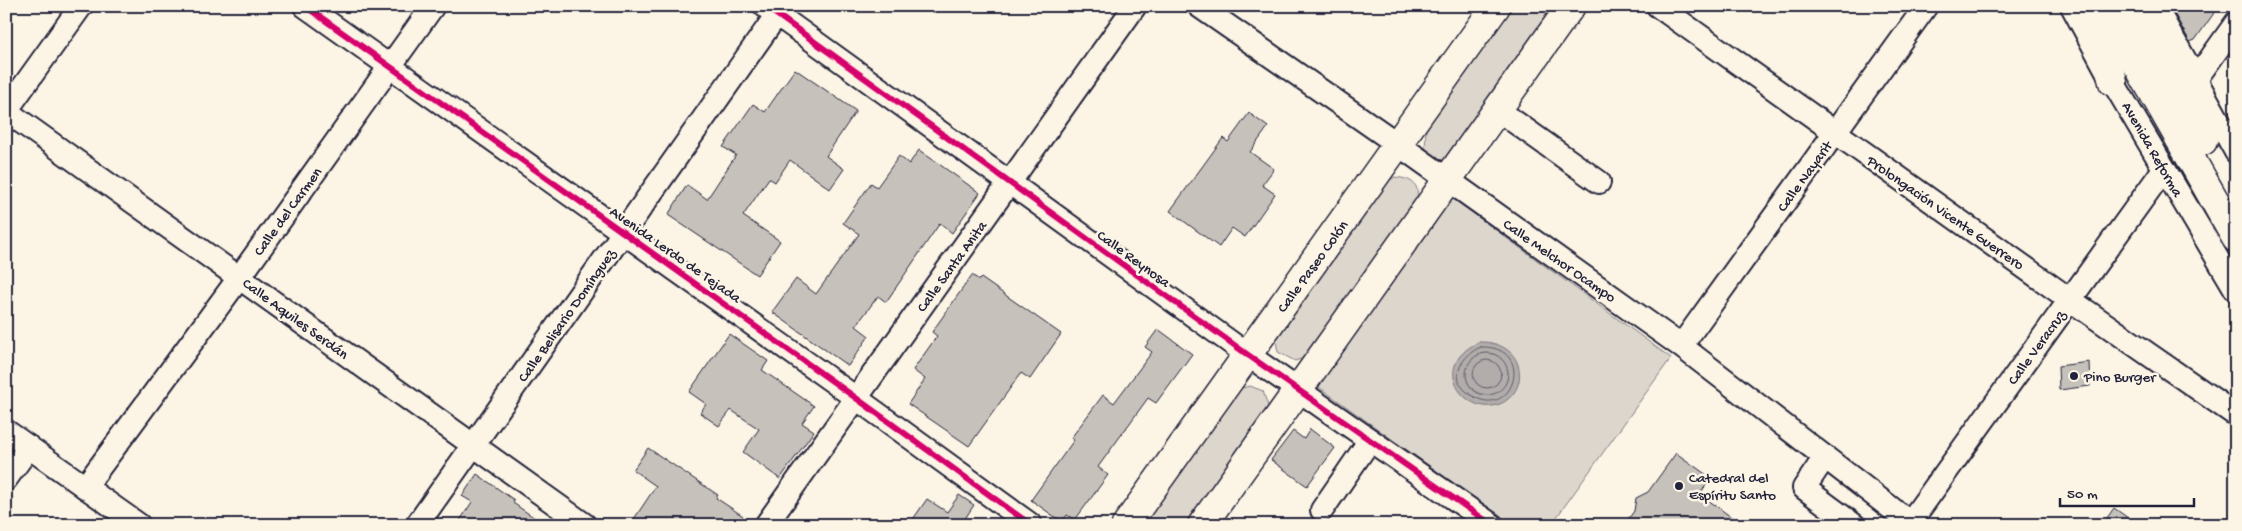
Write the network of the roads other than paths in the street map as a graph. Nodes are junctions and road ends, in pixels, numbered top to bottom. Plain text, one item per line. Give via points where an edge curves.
1 (81, 6) edge
2 (305, 6) edge
3 (433, 6) edge
4 (1135, 6) edge
5 (1199, 6) edge
6 (1496, 6) edge
7 (1571, 6) edge
8 (1658, 6) edge
9 (1926, 6) edge
10 (2072, 6) edge
11 (2096, 6) edge
12 (2104, 6) edge
13 (2128, 6) edge
14 (2155, 6) edge
15 (775, 9) edge
16 (2236, 23) edge
17 (390, 66) junction
18 (2196, 79) junction
19 (2114, 82) junction
20 (1498, 110) junction
21 (6, 111) edge
22 (1835, 134) junction
23 (1399, 145) junction
24 (2236, 152) edge
25 (2164, 168) junction
26 (1447, 180) junction
27 (1599, 182) dead end
28 (1009, 184) junction
29 (2236, 199) edge
30 (625, 233) junction
31 (2236, 238) edge
32 (239, 278) junction
33 (2236, 290) edge
34 (2069, 300) junction
35 (1681, 346) junction
36 (1248, 355) junction
37 (1298, 390) junction
38 (856, 398) junction
39 (2236, 415) edge
40 (6, 431) edge
41 (1370, 440) junction
42 (474, 445) junction
43 (29, 447) junction
44 (1825, 457) junction
45 (6, 479) edge
46 (86, 487) junction
47 (1322, 510) dead end
48 (1910, 524) edge
49 (139, 525) edge
50 (417, 525) edge
51 (585, 525) edge
52 (766, 525) edge
53 (1031, 525) edge
54 (1126, 525) edge
55 (1202, 525) edge
56 (1492, 525) edge
57 (1854, 525) edge

1 - 21 street
2 - 17 street, Avenida Lerdo de Tejada
3 - 17 street, Calle del Carmen
4 - 28 street, Calle Santa Anita
5 - 23 street, Calle Melchor Ocampo
6 - 23 main road, Calle Paseo Colón
7 - 20 main road
8 - 22 street, Prolongación Vicente Guerrero
9 - 22 street, Calle Nayarit
10 - 19 street, Avenida Reforma
11 - 19 main road
12 - 31 main road, Avenida Reforma
13 - 29 main road
14 - 18 street
15 - 28 street, Calle Reynosa
15 - 30 street, Calle Belisario Domínguez
16 - 18 street
17 - 30 street, Avenida Lerdo de Tejada
17 - 32 street, Calle del Carmen
18 - 24 street
19 - 25 street, Avenida Reforma
20 - 26 main road
20 - 27 street
21 - 32 street, Calle Aquiles Serdán
22 - 34 street, Prolongación Vicente Guerrero
22 - 35 street, Calle Nayarit
23 - 26 street, Calle Melchor Ocampo
23 - 36 main road, Calle Paseo Colón
25 - 33 street, Avenida Reforma
25 - 34 street, Calle Veracruz
26 - 35 street, Calle Melchor Ocampo
26 - 37 main road
28 - 36 street, Calle Reynosa
28 - 38 street, Calle Santa Anita
30 - 38 street, Avenida Lerdo de Tejada
30 - 42 street, Calle Belisario Domínguez
32 - 42 street, Calle Aquiles Serdán
32 - 46 street, Calle del Carmen
34 - 39 street, Prolongación Vicente Guerrero
34 - 48 street, Calle Veracruz
35 - 44 street, Calle Melchor Ocampo
36 - 37 street, Calle Reynosa
36 - 54 main road, Calle Paseo Colón
37 - 41 street, Calle Reynosa
37 - 55 main road
38 - 52 street, Calle Santa Anita
38 - 53 street, Avenida Lerdo de Tejada
40 - 43 street
41 - 47 street
41 - 56 street, Calle Reynosa
42 - 50 street, Calle Belisario Domínguez
42 - 51 street, Calle Aquiles Serdán
43 - 45 street
43 - 46 street
44 - 48 street, Calle Melchor Ocampo
44 - 57 street via 1804,488
46 - 49 street

